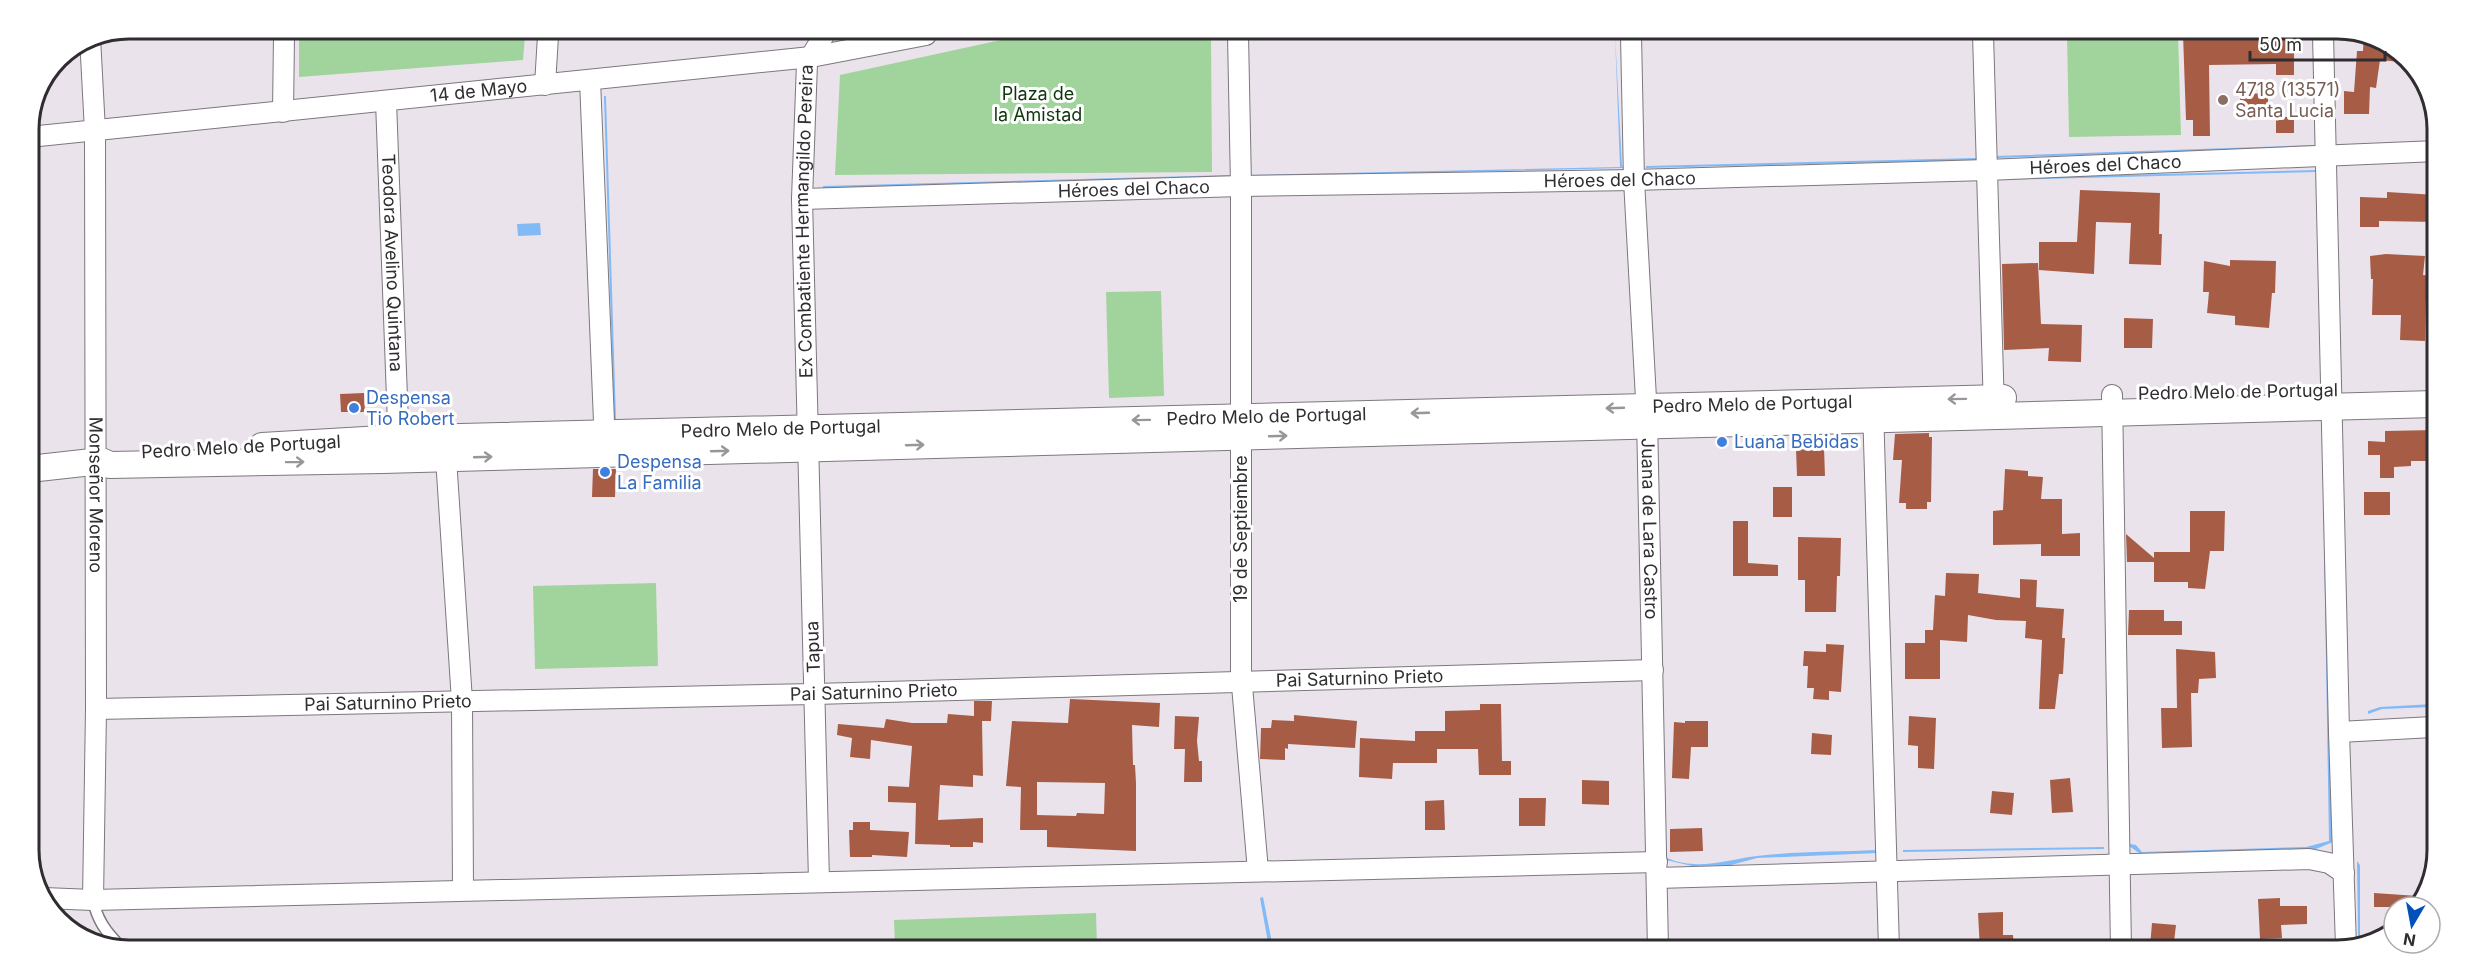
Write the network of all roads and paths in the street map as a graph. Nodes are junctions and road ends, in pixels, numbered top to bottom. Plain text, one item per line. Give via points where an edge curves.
1 (284, 39) edge
2 (548, 39) edge
3 (822, 39) edge
4 (905, 39) edge
5 (1238, 39) edge
6 (1631, 39) edge
7 (1983, 39) edge
8 (2323, 39) edge
9 (91, 48) edge
10 (811, 57) junction
11 (590, 80) junction
12 (545, 85) junction
13 (386, 101) junction
14 (283, 112) junction
15 (95, 131) junction
16 (39, 136) edge
17 (2427, 151) edge
18 (2326, 156) junction
19 (1987, 170) junction
20 (1634, 180) junction
21 (1241, 186) junction
22 (802, 199) junction
23 (2427, 388) edge
24 (2332, 398) junction
25 (2112, 404) junction
26 (2427, 404) edge
27 (1994, 407) junction
28 (1873, 410) junction
29 (1646, 417) junction
30 (1241, 427) junction
31 (807, 438) junction
32 (605, 444) junction
33 (399, 449) junction
34 (446, 458) junction
35 (98, 461) junction
36 (39, 468) edge
37 (1653, 670) junction
38 (1242, 682) junction
39 (815, 694) junction
40 (462, 701) junction
41 (96, 709) junction
42 (2427, 727) edge
43 (2339, 732) junction
44 (2120, 864) junction
45 (1657, 870) junction
46 (1258, 871) junction
47 (1887, 871) junction
48 (2344, 873) junction
49 (819, 881) junction
50 (463, 890) junction
51 (54, 898) edge
52 (93, 900) junction
53 (112, 938) edge
54 (2346, 939) edge
55 (1658, 940) edge
56 (1889, 940) edge
57 (2121, 940) edge

1 - 14 street
2 - 12 street
3 - 10 street, Ex Combatiente Hermangildo Pereira
4 - 10 street, 14 de Mayo
5 - 21 street, 19 de Septiembre
6 - 20 street, Juana de Lara Castro
7 - 19 street
8 - 18 street
9 - 15 street, Monseñor Moreno
10 - 11 street, 14 de Mayo
10 - 22 street, Ex Combatiente Hermangildo Pereira via 807,63
11 - 12 street, 14 de Mayo
11 - 32 street
12 - 13 street, 14 de Mayo
13 - 14 street, 14 de Mayo
13 - 33 street, Teodora Avelino Quintana
14 - 15 street, 14 de Mayo
15 - 16 street, 14 de Mayo
15 - 35 street, Monseñor Moreno
17 - 18 street, Héroes del Chaco
18 - 19 street, Héroes del Chaco
18 - 24 street
19 - 20 street, Héroes del Chaco
19 - 27 street
20 - 21 street, Héroes del Chaco
20 - 29 street, Juana de Lara Castro
21 - 22 street, Héroes del Chaco
21 - 30 street, 19 de Septiembre
22 - 31 street, Ex Combatiente Hermangildo Pereira
23 - 24 street, Pedro Melo de Portugal
24 - 25 street, Pedro Melo de Portugal
24 - 26 street, Pedro Melo de Portugal
24 - 43 street
25 - 27 street, Pedro Melo de Portugal
25 - 44 street
27 - 28 street, Pedro Melo de Portugal
28 - 29 street, Pedro Melo de Portugal
28 - 47 street
29 - 30 street, Pedro Melo de Portugal
29 - 37 street, Juana de Lara Castro
30 - 31 street, Pedro Melo de Portugal
30 - 38 street, 19 de Septiembre
31 - 32 street, Pedro Melo de Portugal
31 - 39 street, Tapua
32 - 33 street, Pedro Melo de Portugal
34 -> 32 street, Pedro Melo de Portugal
33 - 34 street, Pedro Melo de Portugal
33 - 35 street, Pedro Melo de Portugal via 109,454
34 - 40 street
35 - 36 street, Pedro Melo de Portugal
35 - 41 street, Monseñor Moreno
37 - 38 street, Pai Saturnino Prieto
37 - 45 street, Juana de Lara Castro
38 - 39 street, Pai Saturnino Prieto
38 - 46 street, 19 de Septiembre
39 - 40 street, Pai Saturnino Prieto
39 - 49 street, Tapua
40 - 41 street, Pai Saturnino Prieto
40 - 50 street
41 - 52 street, Monseñor Moreno
42 - 43 street
43 - 48 street
44 - 47 street
44 - 48 street via 2309,859 2329,863
44 - 57 street
45 - 46 street
45 - 47 street
45 - 55 street, Juana de Lara Castro
46 - 49 street
47 - 56 street
48 - 54 street
49 - 50 street
50 - 52 street
51 - 52 street
52 - 53 lane, Monseñor Moreno via 95,913

